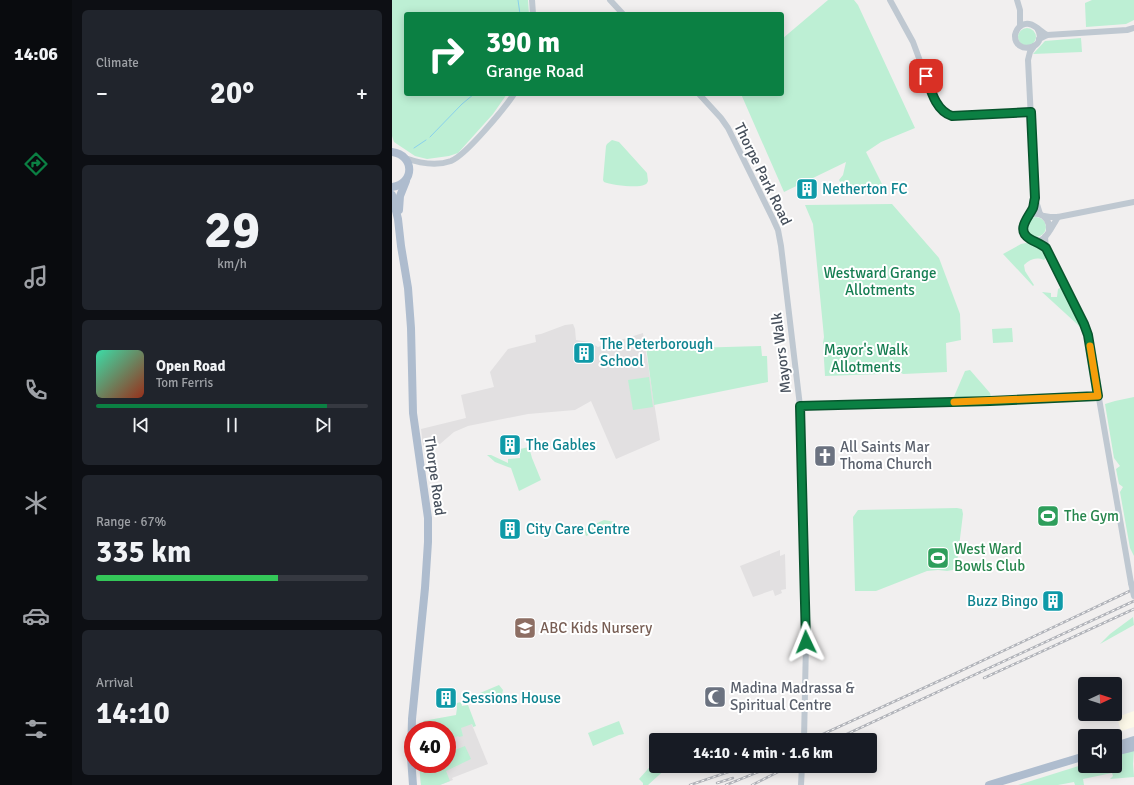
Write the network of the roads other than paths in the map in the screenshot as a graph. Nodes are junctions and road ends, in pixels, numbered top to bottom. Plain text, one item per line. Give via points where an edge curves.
1 (532, 0) edge
2 (610, 0) edge
3 (890, 0) edge
4 (1017, 0) edge
5 (1020, 10) junction
6 (533, 12) edge
7 (622, 12) edge
8 (1030, 24) junction
9 (1020, 26) junction
10 (1037, 28) junction
11 (1134, 28) edge
12 (1127, 30) junction
13 (1134, 32) edge
14 (1047, 35) junction
15 (1039, 39) junction
16 (1034, 46) junction
17 (1023, 48) junction
18 (1028, 60) junction
19 (513, 96) edge
20 (701, 96) edge
21 (1031, 112) junction
22 (394, 150) edge
23 (405, 158) junction
24 (423, 163) junction
25 (409, 171) junction
26 (406, 180) junction
27 (392, 187) edge
28 (392, 195) edge
29 (1035, 198) junction
30 (1134, 202) edge
31 (1042, 215) junction
32 (1028, 216) junction
33 (1058, 217) junction
34 (398, 219) junction
35 (1049, 230) junction
36 (1045, 237) junction
37 (1035, 240) junction
38 (1046, 248) junction
39 (782, 251) joint
40 (1098, 396) junction
41 (800, 406) junction
42 (1134, 596) edge
43 (804, 733) edge
44 (1134, 740) edge
45 (1122, 744) edge
46 (1134, 747) edge
47 (1122, 750) edge
48 (1078, 758) edge
49 (1078, 763) edge
50 (802, 773) edge
51 (413, 785) edge
52 (801, 785) edge
53 (989, 785) edge
54 (1008, 785) edge

1 - 6 street
2 - 7 street
3 - 21 street via 914,42 930,88 944,112 952,116
4 - 5 street
5 - 8 street
5 - 9 street
8 - 9 street
8 - 10 street
9 - 17 street via 1015,36
10 - 14 street
10 - 15 street
11 - 12 street
12 - 13 street
12 - 14 street
14 - 15 street
15 - 16 street
16 - 17 street
16 - 18 street
17 - 18 street
18 - 21 street
19 - 24 street via 497,117 460,156 447,162
20 - 39 street, Thorpe Park Road via 721,118 731,134 778,230
21 - 29 street
22 - 23 main road
23 - 24 street
23 - 25 main road
24 - 25 street
25 - 26 main road, Thorpe Road
26 - 27 main road
26 - 34 main road, Thorpe Road via 400,196
28 - 34 main road, Thorpe Road
29 - 31 street
29 - 32 street
30 - 33 street
31 - 32 street
31 - 33 street
31 - 35 street via 1048,222
32 - 37 street via 1023,223 1023,231
33 - 35 street
34 - 51 main road, Thorpe Road via 410,308 415,434 428,523 425,588 412,719
35 - 36 street
36 - 37 street
36 - 38 street
37 - 38 street
38 - 40 street via 1084,324
39 - 41 street, Mayors Walk
40 - 41 street
40 - 42 street, bridge
41 - 43 street, Mayors Walk via 806,649
44 - 45 main road
46 - 47 main road
48 - 53 main road
49 - 54 main road
50 - 52 street

